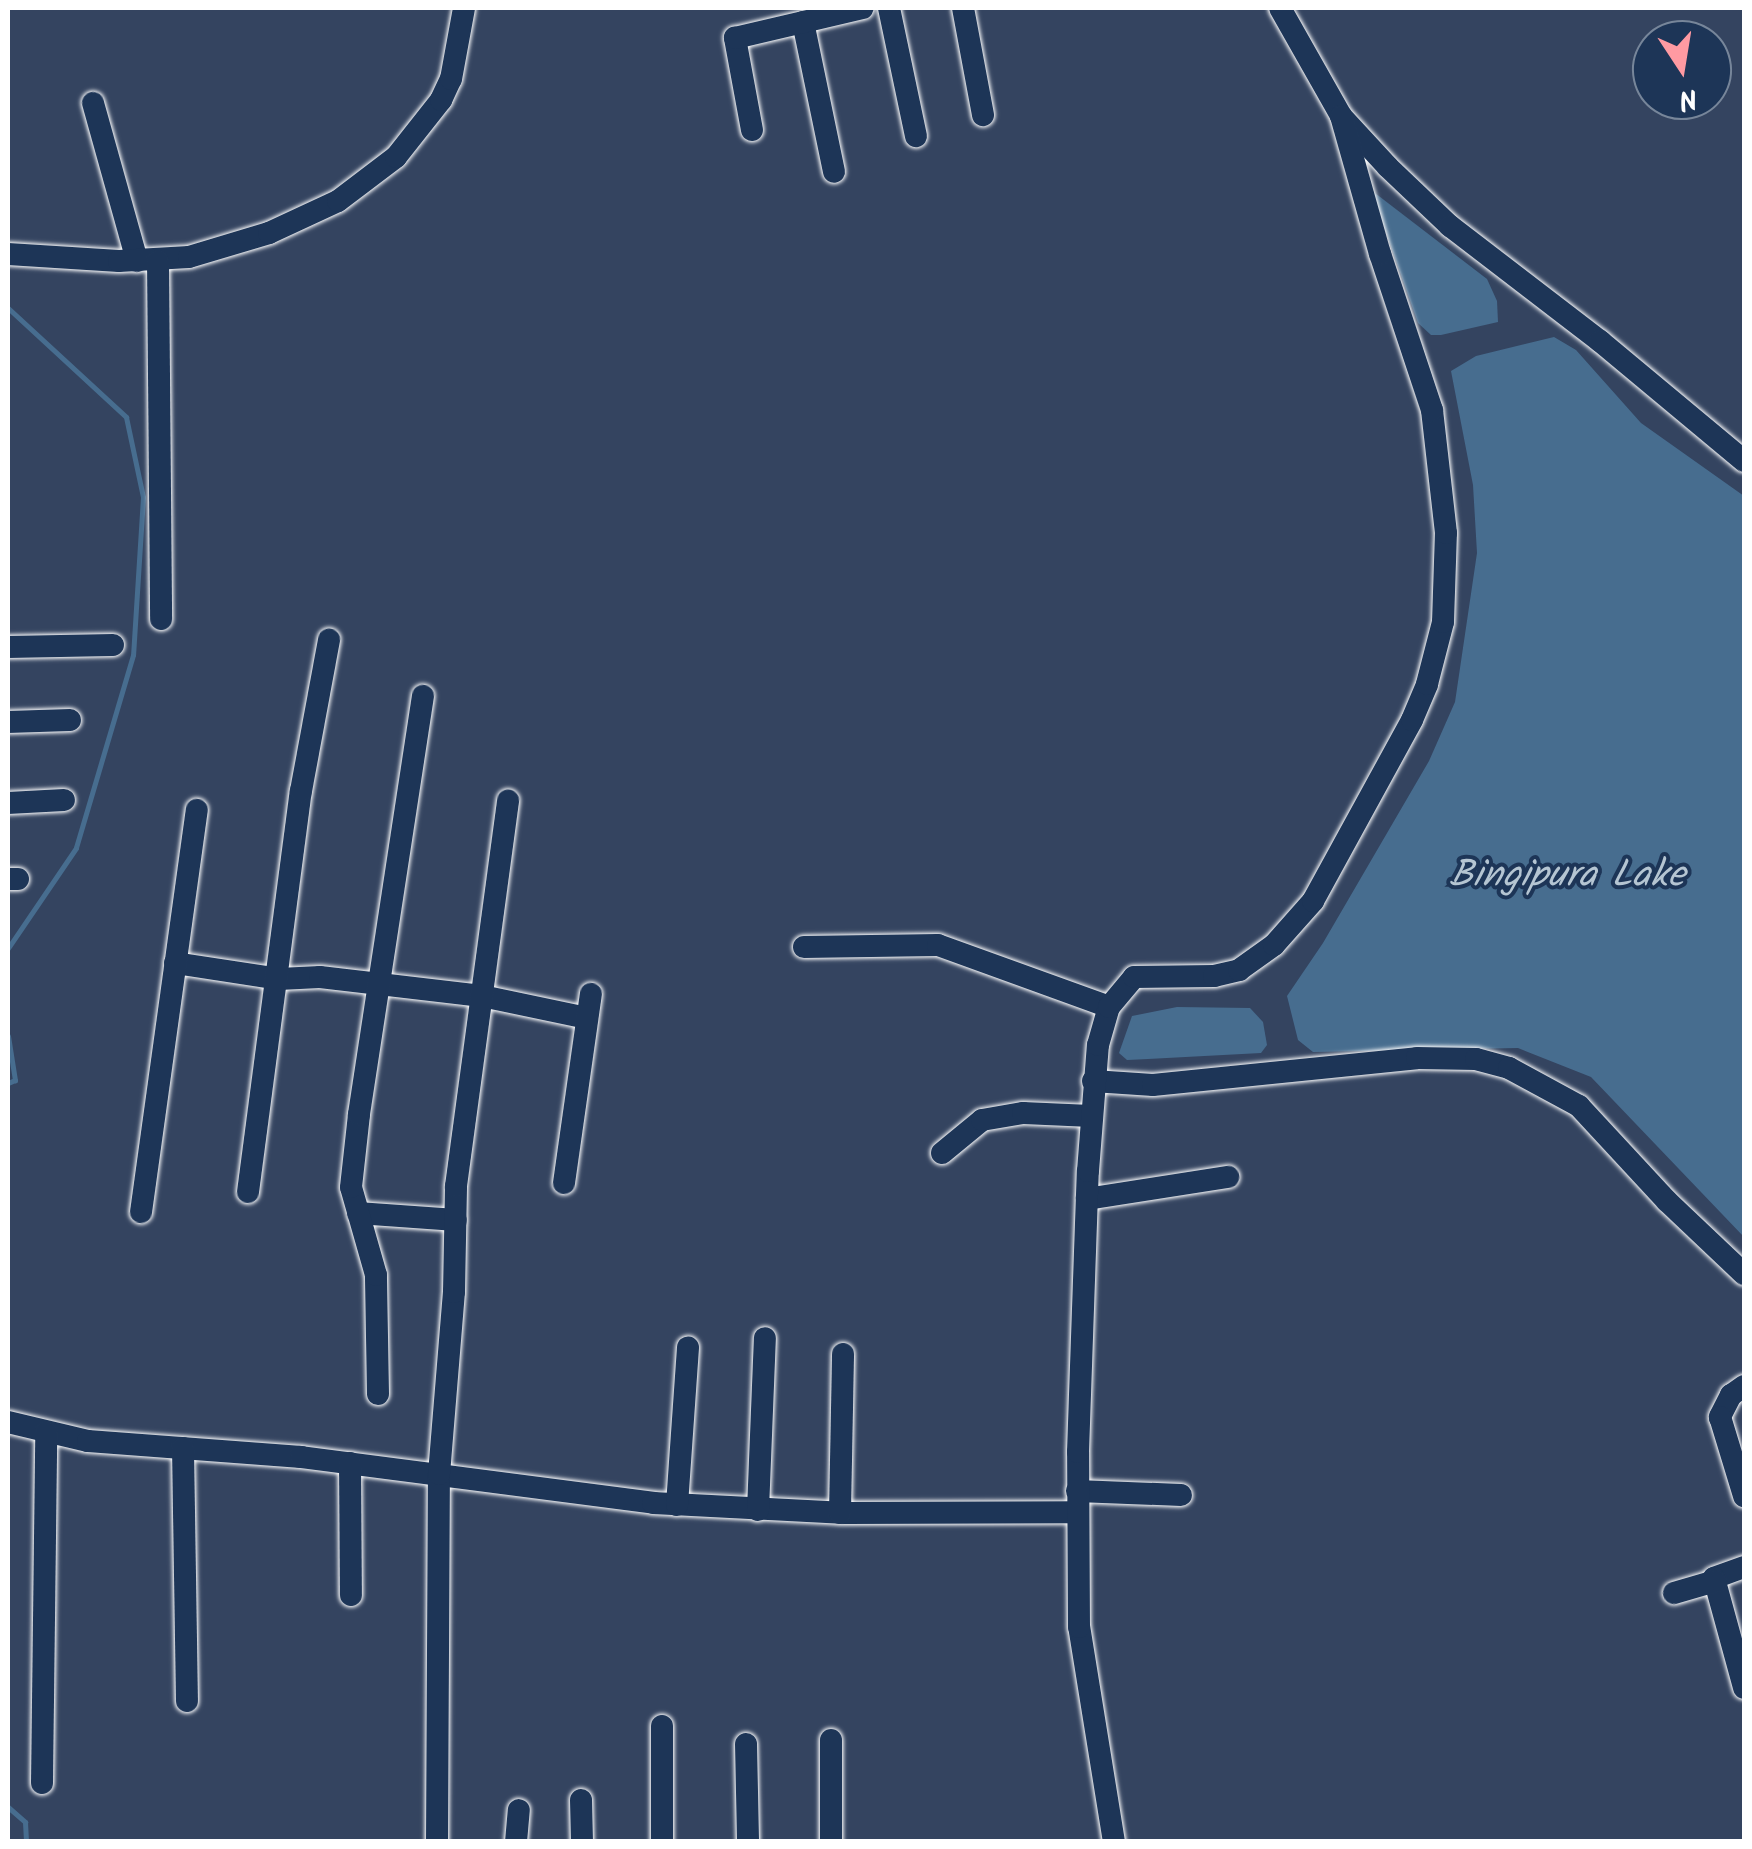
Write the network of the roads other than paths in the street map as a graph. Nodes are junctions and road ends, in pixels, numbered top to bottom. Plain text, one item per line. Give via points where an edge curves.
1 (464, 8) edge
2 (863, 8) edge
3 (889, 8) edge
4 (963, 8) edge
5 (1280, 8) edge
6 (803, 22) junction
7 (92, 103) dead end
8 (983, 116) dead end
9 (1341, 116) junction
10 (752, 130) dead end
11 (916, 136) dead end
12 (834, 172) dead end
13 (8, 254) edge
14 (148, 261) junction
15 (1744, 461) edge
16 (162, 619) dead end
17 (329, 640) dead end
18 (113, 644) dead end
19 (8, 647) edge
20 (423, 696) dead end
21 (70, 720) dead end
22 (8, 722) edge
23 (64, 800) dead end
24 (508, 800) dead end
25 (8, 803) edge
26 (197, 810) dead end
27 (804, 948) dead end
28 (175, 963) junction
29 (278, 979) junction
30 (380, 984) junction
31 (590, 994) dead end
32 (482, 996) junction
33 (1109, 1007) junction
34 (586, 1018) junction
35 (1094, 1080) junction
36 (1091, 1116) junction
37 (942, 1153) dead end
38 (1228, 1177) dead end
39 (564, 1183) dead end
40 (248, 1192) dead end
41 (1087, 1200) junction
42 (142, 1212) dead end
43 (358, 1213) junction
44 (456, 1220) junction
45 (1744, 1274) edge
46 (765, 1338) dead end
47 (688, 1347) dead end
48 (843, 1354) dead end
49 (1744, 1386) edge
50 (378, 1394) dead end
51 (8, 1422) edge
52 (46, 1432) junction
53 (183, 1448) junction
54 (350, 1463) junction
55 (439, 1474) junction
56 (1181, 1494) dead end
57 (1744, 1496) edge
58 (1077, 1502) junction
59 (678, 1505) junction
60 (758, 1510) junction
61 (840, 1513) junction
62 (1744, 1567) edge
63 (1715, 1581) junction
64 (1674, 1592) dead end
65 (351, 1596) dead end
66 (1744, 1688) edge
67 (187, 1700) dead end
68 (662, 1726) dead end
69 (830, 1740) dead end
70 (746, 1744) dead end
71 (42, 1783) dead end
72 (581, 1800) dead end
73 (520, 1810) dead end
74 (437, 1842) edge
75 (516, 1842) edge
76 (582, 1842) edge
77 (662, 1842) edge
78 (748, 1842) edge
79 (831, 1842) edge
80 (1114, 1842) edge

1 - 14 street via 442,100 371,179 268,233 189,257
2 - 6 street
3 - 11 street
4 - 8 street
5 - 9 street
6 - 10 street via 732,43
6 - 12 street
7 - 14 street
9 - 15 street via 1450,226
9 - 33 street via 1432,410 1447,557 1440,642 1420,701 1374,793 1333,871 1291,928 1239,970 1134,977
13 - 14 street
14 - 16 street
17 - 29 street via 301,791
18 - 19 street
20 - 30 street
21 - 22 street
23 - 25 street
24 - 32 street
26 - 28 street
27 - 33 street via 938,945
28 - 29 street
28 - 42 street
29 - 30 street
29 - 40 street
30 - 32 street
30 - 43 street via 352,1187
31 - 34 street
32 - 34 street
32 - 44 street
33 - 35 street
34 - 39 street
35 - 36 street
35 - 45 street via 1153,1085 1417,1058 1476,1059 1509,1068 1579,1106 1666,1202
36 - 37 street via 1023,1113 982,1120
36 - 41 street
38 - 41 street
41 - 58 street
43 - 44 street
43 - 50 street via 376,1275
44 - 55 street
46 - 60 street
47 - 59 street
48 - 61 street
49 - 57 street via 1731,1394 1720,1417
51 - 52 street
52 - 53 street
52 - 71 street
53 - 54 street
53 - 67 street
54 - 55 street
54 - 65 street
55 - 59 street
55 - 74 street
56 - 58 street
58 - 61 street
58 - 80 street via 1079,1627
59 - 60 street
60 - 61 street
62 - 63 street via 1715,1575
63 - 64 street
63 - 66 street
68 - 77 street
69 - 79 street
70 - 78 street
72 - 76 street
73 - 75 street

